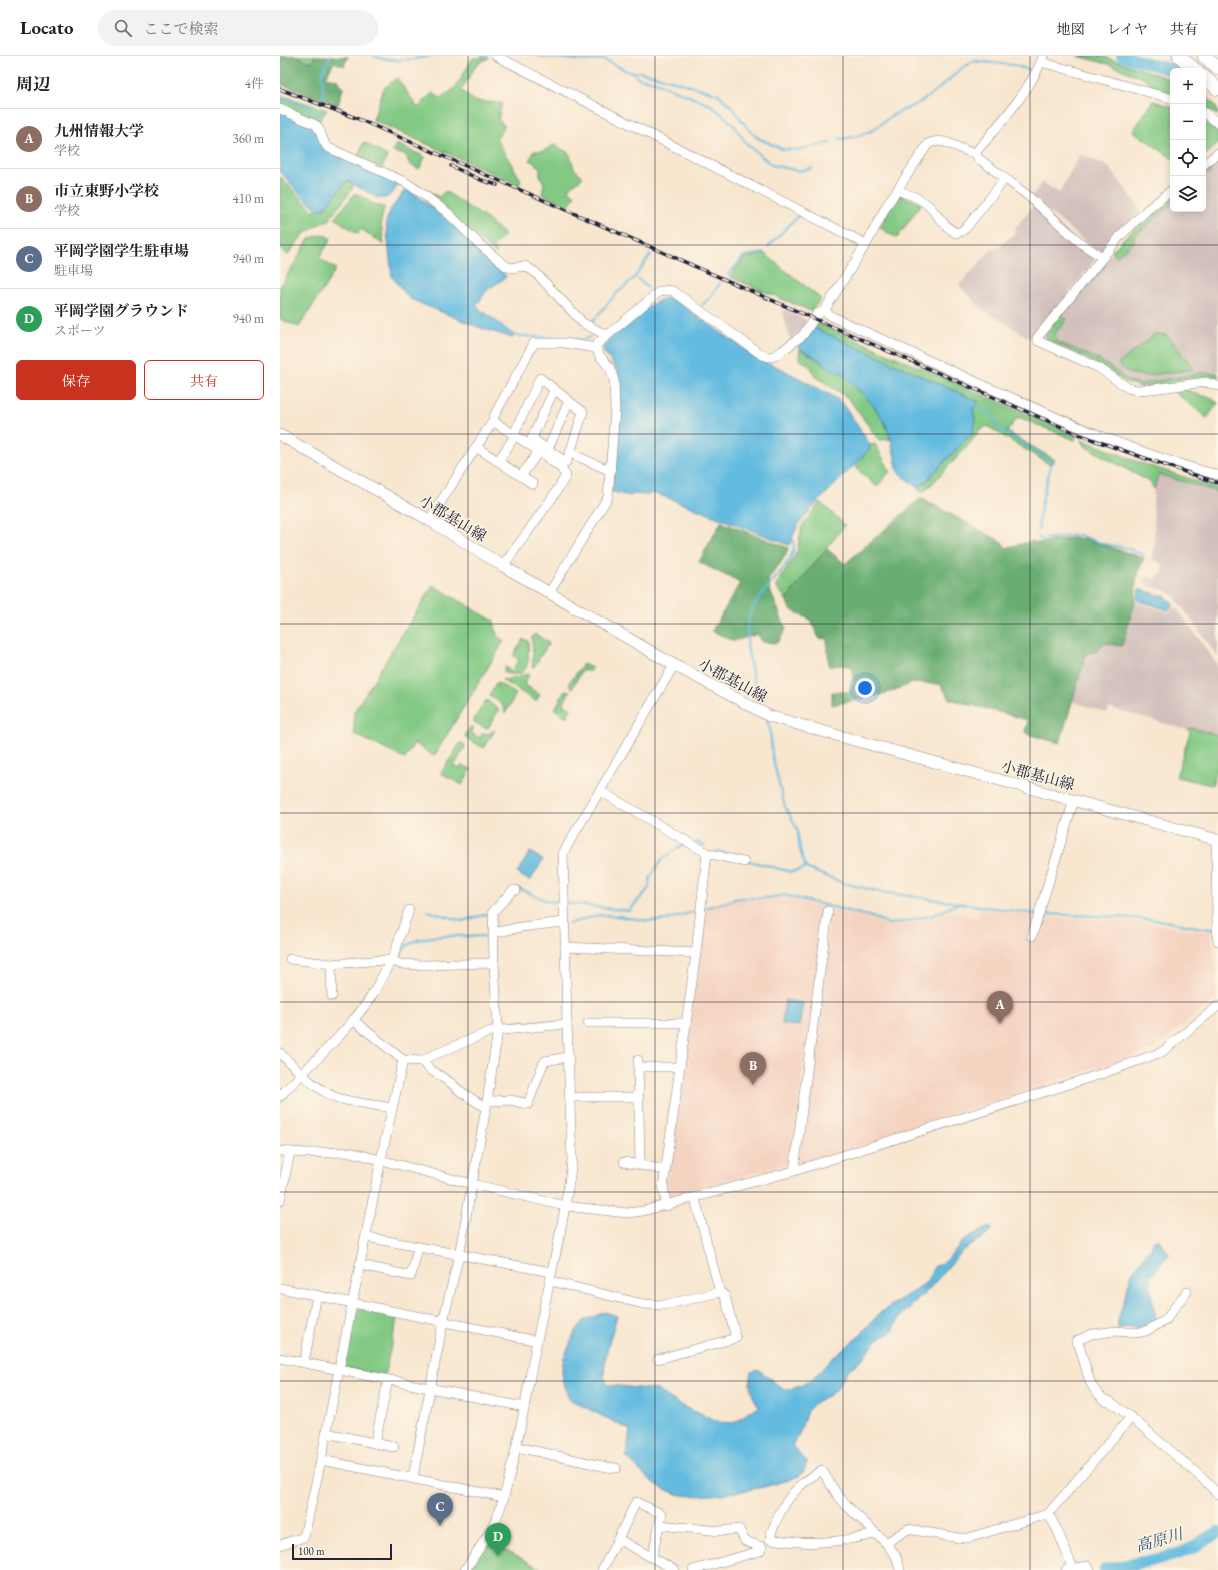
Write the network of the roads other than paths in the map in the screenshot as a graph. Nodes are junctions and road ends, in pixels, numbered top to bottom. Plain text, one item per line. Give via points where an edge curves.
1 (496, 56) edge
2 (1179, 56) edge
3 (1204, 56) edge
4 (1042, 59) edge
5 (1217, 67) edge
6 (1193, 68) edge
7 (1206, 78) edge
8 (1218, 88) edge
9 (1170, 98) edge
10 (280, 109) edge
11 (1206, 114) edge
12 (1218, 123) edge
13 (975, 153) junction
14 (1218, 153) edge
15 (1206, 163) edge
16 (1005, 179) junction
17 (897, 190) junction
18 (1170, 191) edge
19 (866, 244) junction
20 (1102, 258) junction
21 (824, 311) junction
22 (606, 335) junction
23 (596, 348) junction
24 (1218, 386) edge
25 (554, 390) junction
26 (569, 401) junction
27 (494, 421) junction
28 (280, 435) edge
29 (515, 435) junction
30 (476, 447) junction
31 (541, 449) junction
32 (570, 453) junction
33 (498, 461) junction
34 (611, 471) junction
35 (1218, 475) edge
36 (521, 476) junction
37 (533, 484) dead end
38 (429, 520) junction
39 (503, 566) junction
40 (549, 593) junction
41 (674, 665) junction
42 (600, 791) junction
43 (1074, 800) junction
44 (1217, 840) edge
45 (707, 853) junction
46 (744, 862) dead end
47 (516, 890) dead end
48 (409, 910) dead end
49 (828, 911) dead end
50 (564, 922) junction
51 (493, 933) junction
52 (1217, 934) edge
53 (1032, 936) dead end
54 (565, 947) junction
55 (696, 953) junction
56 (290, 959) dead end
57 (392, 960) junction
58 (494, 963) junction
59 (331, 964) junction
60 (332, 996) dead end
61 (1218, 1006) edge
62 (353, 1020) junction
63 (686, 1023) junction
64 (567, 1024) junction
65 (588, 1024) dead end
66 (498, 1030) junction
67 (280, 1053) edge
68 (568, 1057) junction
69 (403, 1060) junction
70 (422, 1061) junction
71 (680, 1067) junction
72 (302, 1074) junction
73 (280, 1096) edge
74 (570, 1096) junction
75 (639, 1097) junction
76 (487, 1104) junction
77 (392, 1108) junction
78 (280, 1152) edge
79 (290, 1152) junction
80 (381, 1159) junction
81 (624, 1162) dead end
82 (640, 1164) junction
83 (666, 1170) junction
84 (794, 1171) junction
85 (472, 1184) junction
86 (694, 1199) junction
87 (280, 1201) edge
88 (565, 1206) junction
89 (667, 1206) junction
90 (366, 1237) junction
91 (418, 1248) junction
92 (459, 1255) junction
93 (360, 1265) junction
94 (551, 1277) junction
95 (280, 1288) edge
96 (720, 1292) junction
97 (1187, 1292) dead end
98 (318, 1295) junction
99 (353, 1303) junction
100 (443, 1322) junction
101 (537, 1341) junction
102 (280, 1358) edge
103 (658, 1359) dead end
104 (304, 1362) junction
105 (340, 1369) junction
106 (388, 1380) junction
107 (430, 1389) junction
108 (524, 1407) junction
109 (1131, 1417) junction
110 (326, 1433) junction
111 (375, 1443) junction
112 (394, 1447) dead end
113 (517, 1447) junction
114 (321, 1460) junction
115 (616, 1468) dead end
116 (413, 1478) junction
117 (1218, 1494) edge
118 (504, 1497) junction
119 (1048, 1514) junction
120 (659, 1525) junction
121 (875, 1534) junction
122 (618, 1539) junction
123 (770, 1539) junction
124 (886, 1543) junction
125 (280, 1545) edge
126 (762, 1547) junction
127 (652, 1557) junction
128 (1088, 1568) edge
129 (1070, 1569) edge
130 (465, 1570) edge
131 (602, 1570) edge
132 (675, 1570) edge
133 (693, 1570) edge
134 (900, 1570) edge

1 - 19 street
2 - 6 highway
3 - 5 highway
4 - 9 street
4 - 13 street via 1038,71 1011,109
7 - 8 highway
10 - 22 street via 316,125 325,146 405,182 424,195 448,213 501,262 512,268 524,266 535,272 583,323
11 - 12 street
13 - 16 street
13 - 17 street via 967,152 943,140 934,141 928,144
14 - 15 street
16 - 17 street via 966,228 956,233 943,224 928,205
16 - 20 street
17 - 19 street
18 - 20 street via 1146,210
19 - 21 street
20 - 24 street via 1047,324 1037,338 1038,341 1100,368 1128,388 1152,389 1206,382
21 - 22 street via 817,314 803,335 782,352 769,357 762,355 674,292 667,290 659,292
21 - 35 street via 1040,411 1107,439
22 - 23 street
23 - 27 street via 565,343 534,343
23 - 34 street via 610,368 614,380
25 - 26 street
25 - 29 street via 540,378
25 - 31 street via 532,438
26 - 31 street
26 - 32 street via 583,412
27 - 29 street
27 - 30 street
28 - 38 main road, 小郡基山線
29 - 31 street
29 - 33 street
30 - 33 street
30 - 38 street
31 - 32 street via 566,462
31 - 36 street
31 - 39 street via 566,476
32 - 34 street
33 - 36 street
34 - 40 street via 608,497
36 - 37 street
38 - 39 main road, 小郡基山線
39 - 40 main road, 小郡基山線
40 - 41 main road, 小郡基山線
41 - 42 street
41 - 43 main road, 小郡基山線 via 764,713
42 - 45 street
42 - 50 street via 563,853
43 - 44 main road, 小郡基山線
43 - 53 street
44 - 52 street
45 - 46 street
45 - 55 street
47 - 51 street via 513,890 493,912
48 - 57 street
49 - 84 street
50 - 51 street
50 - 54 street
51 - 58 street
54 - 55 street
54 - 64 street
55 - 63 street
56 - 59 street
57 - 58 street via 400,964 423,965
57 - 59 street
57 - 62 street via 370,999
58 - 66 street
59 - 60 street
61 - 84 street via 1162,1052 1101,1074
62 - 69 street
62 - 72 street
63 - 65 street
63 - 71 street
64 - 66 street
64 - 68 street
66 - 70 street
66 - 76 street
67 - 72 street
68 - 74 street
68 - 76 street via 545,1061 528,1104 510,1100
69 - 70 street
69 - 77 street
70 - 76 street via 460,1091
71 - 75 street via 638,1064
71 - 83 street
72 - 73 street
72 - 77 street via 340,1099
74 - 75 street
74 - 88 street via 572,1160
75 - 82 street
76 - 85 street
77 - 80 street
78 - 79 street
79 - 80 street via 350,1152
79 - 87 street
80 - 85 street
80 - 90 street
81 - 82 street
82 - 83 street
83 - 89 street via 663,1188
84 - 86 street
85 - 88 street
85 - 92 street
86 - 89 street
86 - 96 street
88 - 89 street via 627,1213
88 - 94 street
90 - 91 street
90 - 93 street
91 - 92 street
91 - 93 street via 411,1276
92 - 94 street
92 - 100 street
93 - 99 street
94 - 96 street via 643,1304 664,1306
94 - 101 street
95 - 98 street
96 - 103 street via 725,1296 736,1338
97 - 109 street via 1166,1320 1146,1331 1092,1334 1076,1341 1094,1390 1104,1400
98 - 99 street
98 - 104 street
99 - 100 street
99 - 105 street
100 - 101 street
100 - 107 street
101 - 108 street
102 - 104 street
104 - 105 street
105 - 106 street
105 - 110 street
106 - 107 street
106 - 111 street
107 - 108 street
107 - 116 street
108 - 113 street
109 - 117 street
109 - 119 street
110 - 111 street
110 - 114 street
111 - 112 street
113 - 115 street
113 - 118 street
114 - 116 street
114 - 125 street via 304,1537
116 - 118 street
118 - 130 street via 495,1522
119 - 124 street via 968,1538 908,1529
119 - 129 street via 1057,1529
120 - 122 street via 662,1514 636,1502
120 - 126 street via 720,1531 739,1529 744,1541
120 - 127 street
121 - 123 street via 816,1543
121 - 123 street via 836,1493 822,1470 804,1481 789,1497
121 - 124 street
122 - 127 street
122 - 131 street
123 - 126 street
124 - 134 street via 896,1556
126 - 133 street via 760,1551
127 - 132 street
128 - 129 street

